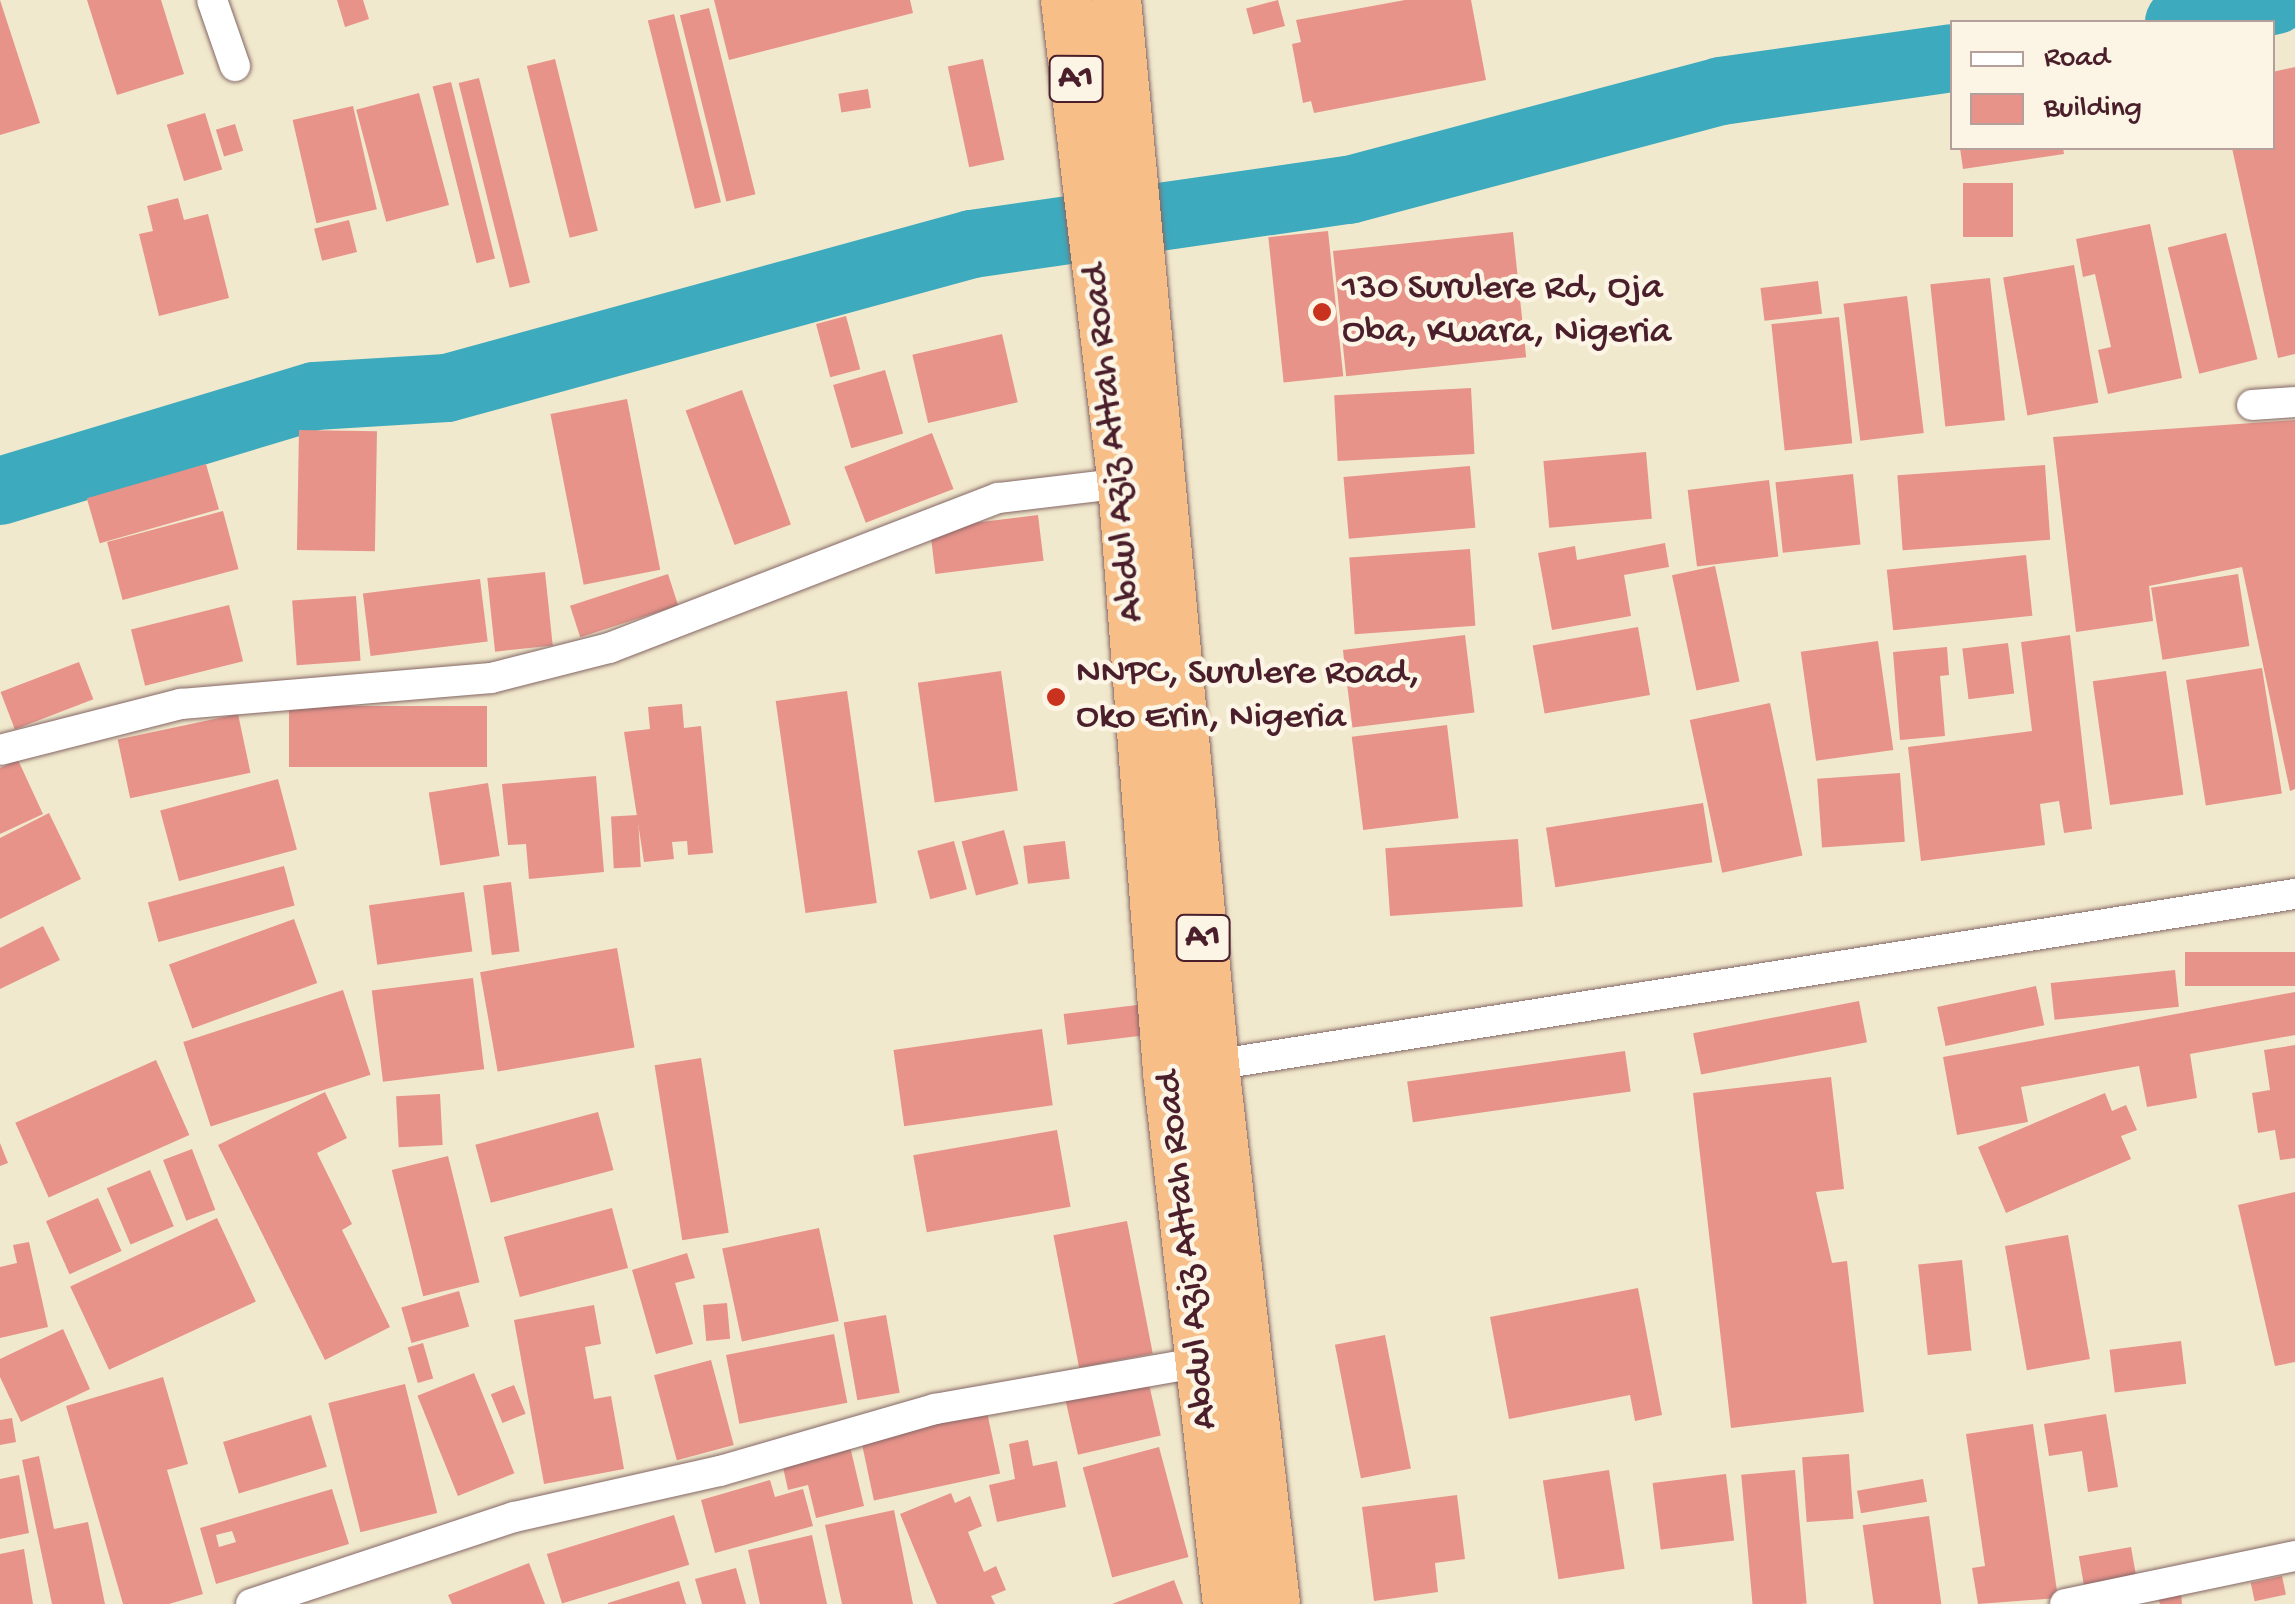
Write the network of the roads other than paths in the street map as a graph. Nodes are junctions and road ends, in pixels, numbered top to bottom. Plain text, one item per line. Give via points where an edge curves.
1 (212, 0) edge
2 (1066, 0) edge
3 (1116, 0) edge
4 (234, 66) dead end
5 (1110, 156) junction
6 (1123, 276) junction
7 (2295, 402) edge
8 (2252, 405) dead end
9 (1123, 483) junction
10 (0, 750) edge
11 (2295, 894) edge
12 (1191, 1069) junction
13 (1201, 1362) junction
14 (2295, 1556) edge
15 (252, 1604) edge
16 (1228, 1604) edge
17 (1275, 1604) edge
18 (2065, 1604) edge

1 - 4 street
2 - 5 highway, Abdul Aziz Attah Road / A1
3 - 5 highway, Abdul Aziz Attah Road / A1
5 - 6 highway, Abdul Aziz Attah Road / A1
6 - 9 highway, Abdul Aziz Attah Road / A1
6 - 12 highway, Abdul Aziz Attah Road / A1
7 - 8 street
9 - 10 street via 998,498 609,648 492,678 181,704
9 - 12 highway, Abdul Aziz Attah Road / A1
11 - 12 street
12 - 13 highway, Abdul Aziz Attah Road / A1
12 - 17 highway, Abdul Aziz Attah Road / A1
13 - 15 street via 935,1409 720,1472 514,1517
13 - 16 highway, Abdul Aziz Attah Road / A1
14 - 18 street

